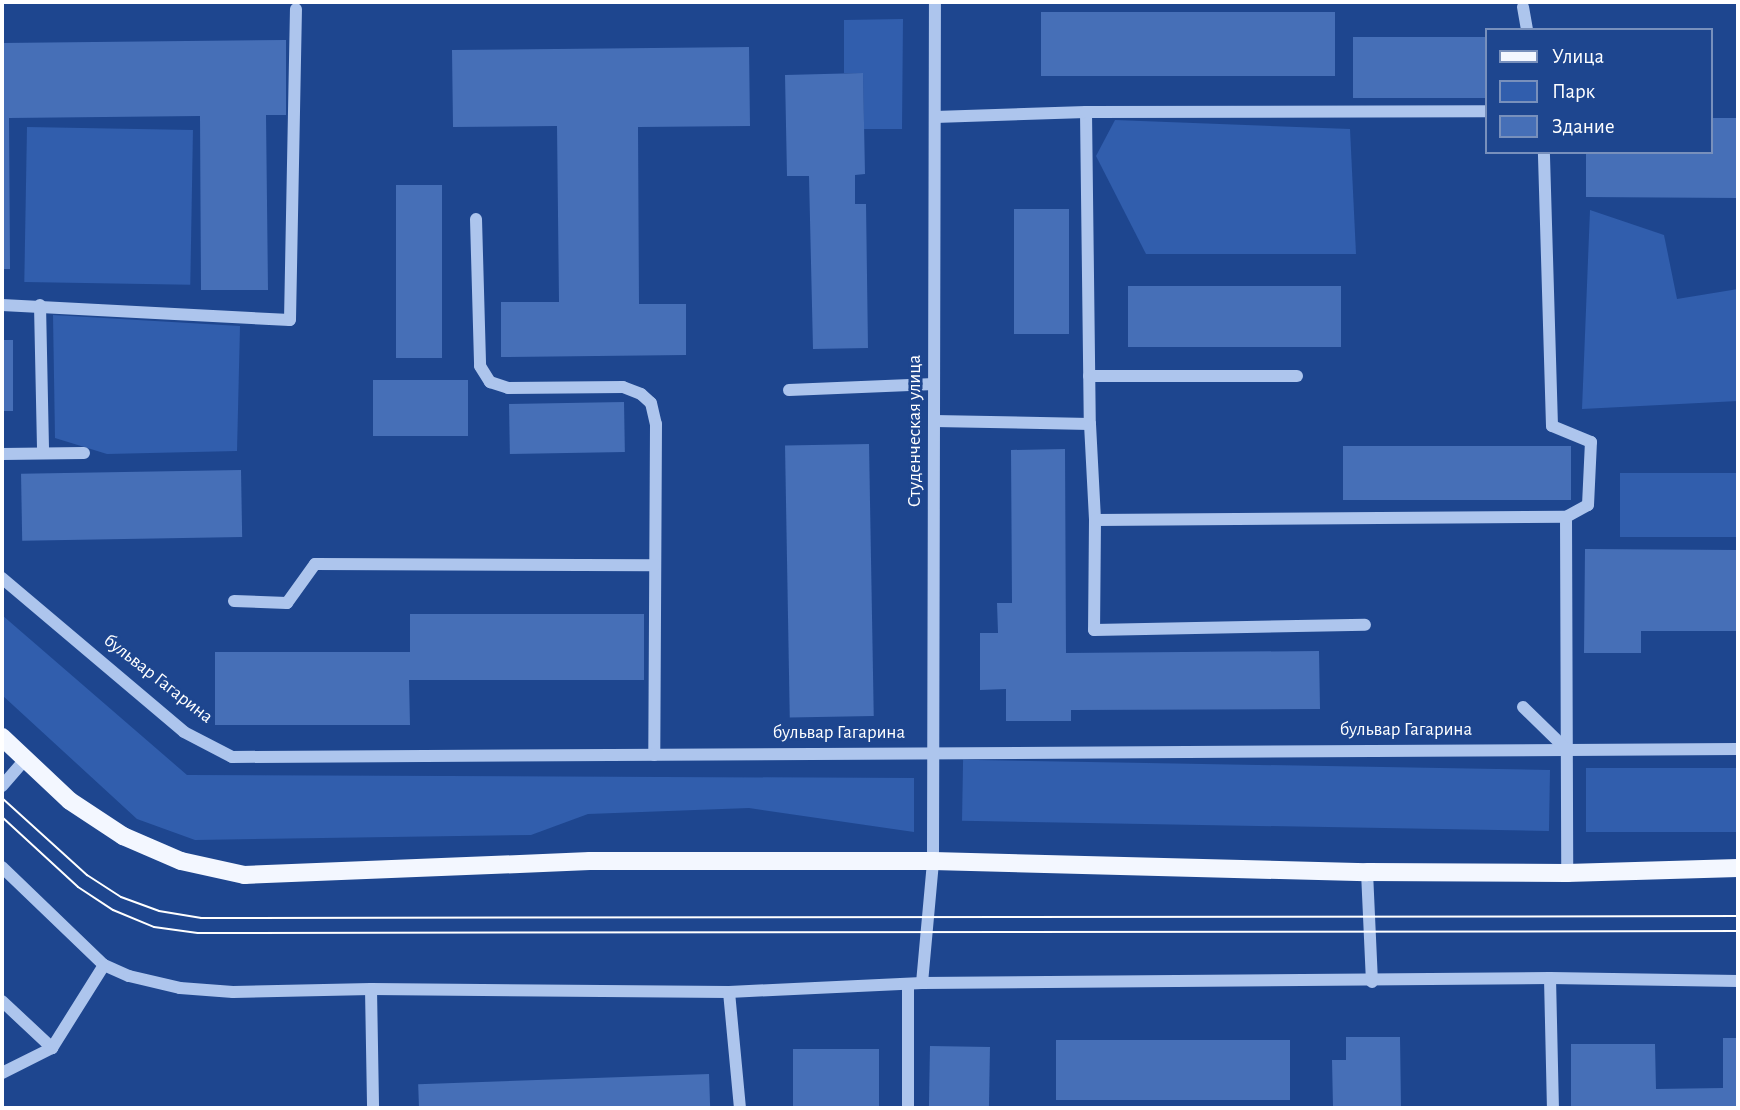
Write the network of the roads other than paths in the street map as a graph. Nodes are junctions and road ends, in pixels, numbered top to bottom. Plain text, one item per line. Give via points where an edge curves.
1 (935, 2) edge
2 (1523, 7) dead end
3 (296, 9) dead end
4 (1527, 28) edge
5 (1484, 111) edge
6 (1086, 112) junction
7 (935, 117) junction
8 (1544, 154) edge
9 (476, 219) dead end
10 (2, 305) edge
11 (40, 305) junction
12 (1089, 376) junction
13 (1297, 376) dead end
14 (934, 384) junction
15 (789, 390) dead end
16 (934, 421) junction
17 (1090, 424) junction
18 (43, 453) junction
19 (84, 453) dead end
20 (2, 454) edge
21 (1566, 517) junction
22 (1095, 520) junction
23 (655, 565) junction
24 (2, 578) edge
25 (234, 601) dead end
26 (1365, 625) dead end
27 (1523, 707) dead end
28 (2, 737) edge
29 (1738, 749) edge
30 (1567, 750) junction
31 (933, 754) junction
32 (654, 755) junction
33 (25, 760) junction
34 (2, 786) edge
35 (933, 861) junction
36 (2, 867) edge
37 (1738, 868) edge
38 (1367, 873) junction
39 (1567, 873) junction
40 (104, 965) junction
41 (1550, 978) junction
42 (1738, 981) edge
43 (1372, 982) junction
44 (922, 983) junction
45 (908, 984) junction
46 (371, 989) junction
47 (729, 992) junction
48 (2, 1001) edge
49 (52, 1048) junction
50 (2, 1073) edge
51 (373, 1108) edge
52 (740, 1108) edge
53 (908, 1108) edge
54 (1553, 1108) edge

1 - 7 street, Студенческая улица
2 - 4 street
3 - 11 street via 290,320
5 - 6 street
6 - 7 street
6 - 12 street
7 - 14 street, Студенческая улица
8 - 21 street via 1552,426 1591,442 1588,505
9 - 23 street via 480,366 490,382 508,388 622,387 651,403 656,424
10 - 11 street
11 - 18 street
12 - 13 street
12 - 17 street
14 - 15 street
14 - 16 street, Студенческая улица
16 - 17 street
16 - 31 street, Студенческая улица
17 - 22 street
18 - 19 street
18 - 20 street
21 - 22 street
21 - 30 street
22 - 26 street via 1094,630
23 - 25 street via 315,564 287,603
23 - 32 street
24 - 32 street, бульвар Гагарина via 184,732 232,757
27 - 30 street
28 - 33 main road
29 - 30 street, бульвар Гагарина
30 - 31 street, бульвар Гагарина
30 - 39 street
31 - 32 street, бульвар Гагарина
31 - 35 street, Студенческая улица
33 - 34 street
33 - 35 main road via 70,802 123,836 181,861 244,874 590,861
35 - 38 main road
35 - 44 street, Студенческая улица
36 - 40 street
37 - 39 main road
38 - 39 main road
38 - 43 street
40 - 46 street via 129,976 193,989
40 - 49 street
41 - 42 street
41 - 43 street
41 - 54 street
43 - 44 street
44 - 45 street
45 - 47 street
45 - 53 street
46 - 47 street
46 - 51 street
47 - 52 street
48 - 49 street
49 - 50 street

